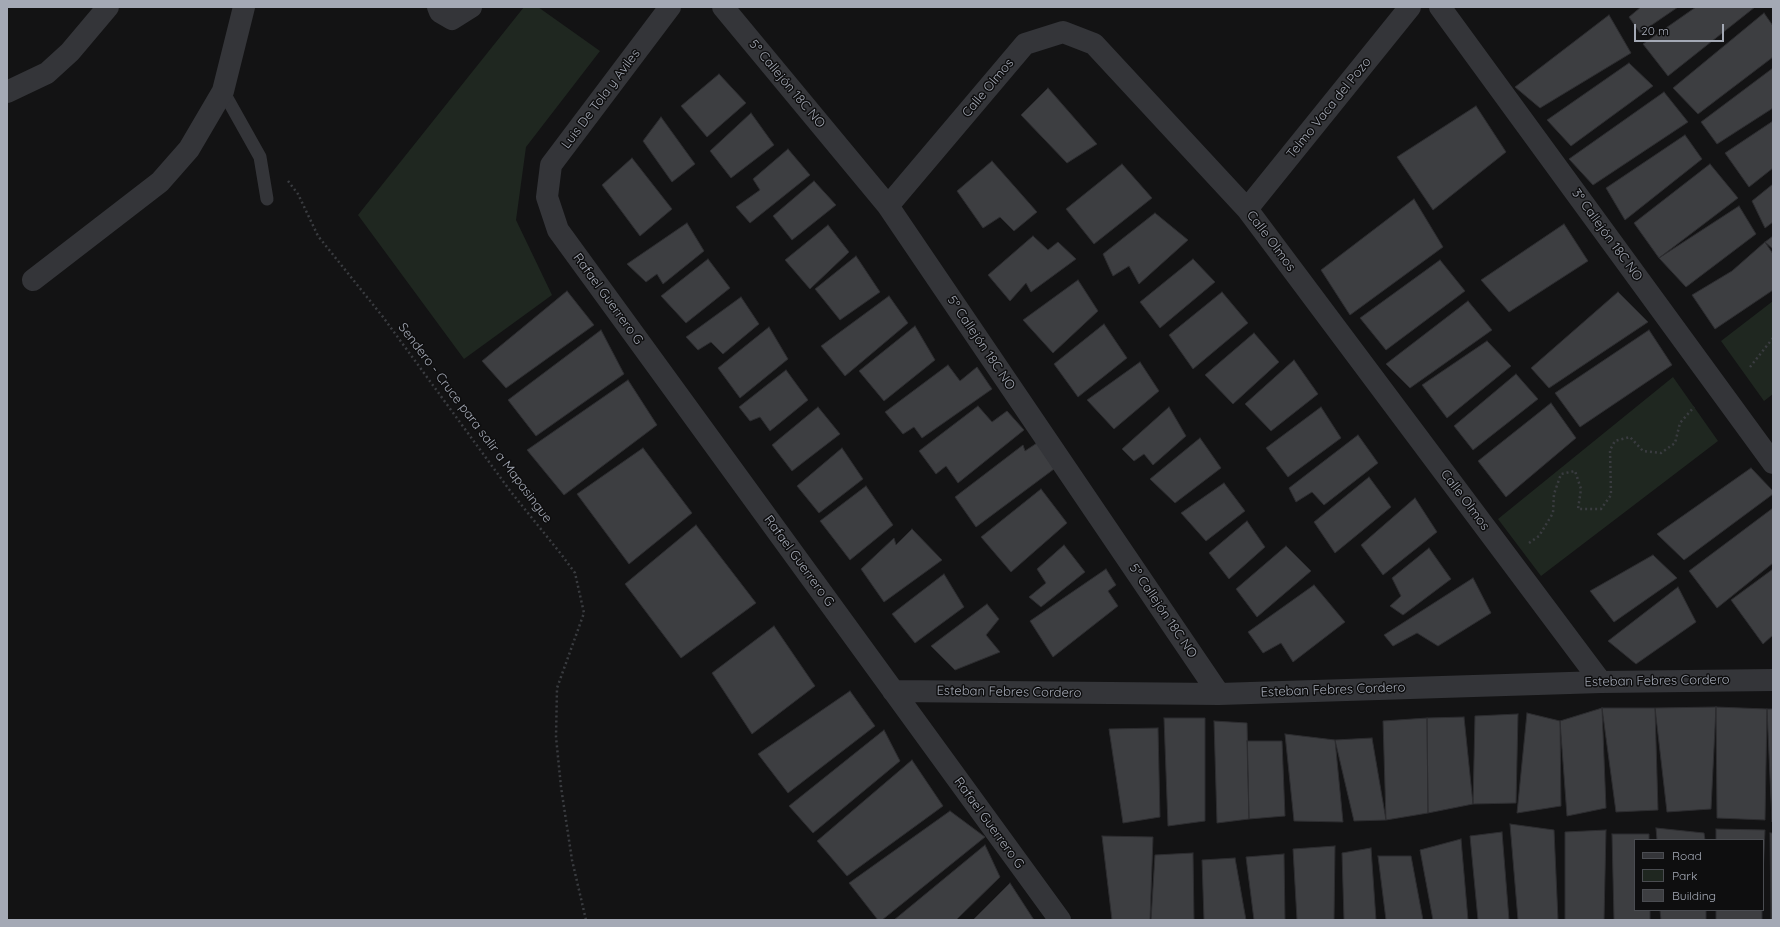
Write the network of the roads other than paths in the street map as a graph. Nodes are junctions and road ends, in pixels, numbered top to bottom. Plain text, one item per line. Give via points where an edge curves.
1 (108, 7) edge
2 (244, 7) edge
3 (471, 7) edge
4 (670, 7) edge
5 (723, 7) edge
6 (1410, 7) edge
7 (1440, 7) edge
8 (439, 10) edge
9 (223, 91) junction
10 (7, 92) edge
11 (547, 197) joint
12 (267, 199) dead end
13 (888, 206) junction
14 (1247, 209) junction
15 (33, 280) dead end
16 (1773, 462) edge
17 (1773, 680) edge
18 (1601, 682) junction
19 (893, 691) junction
20 (1219, 694) junction
21 (1060, 920) edge

1 - 10 street via 70,52 47,73
2 - 9 street
3 - 8 street via 452,20
4 - 11 street, Luis De Tola y Aviles via 551,165
5 - 13 street, 5° Callejón 18C NO
6 - 14 street, Telmo Vaca del Pozo
7 - 16 street, 3° Callejón 18C NO
9 - 12 lane via 260,156
9 - 15 street via 189,149 160,182
11 - 19 street, Rafael Guerrero G via 558,230
13 - 14 street, Calle Olmos via 1025,44 1063,32 1094,44
13 - 20 street, 5° Callejón 18C NO
14 - 18 street, Calle Olmos
17 - 18 street, Esteban Febres Cordero
18 - 20 street, Esteban Febres Cordero
19 - 20 street, Esteban Febres Cordero
19 - 21 street, Rafael Guerrero G

